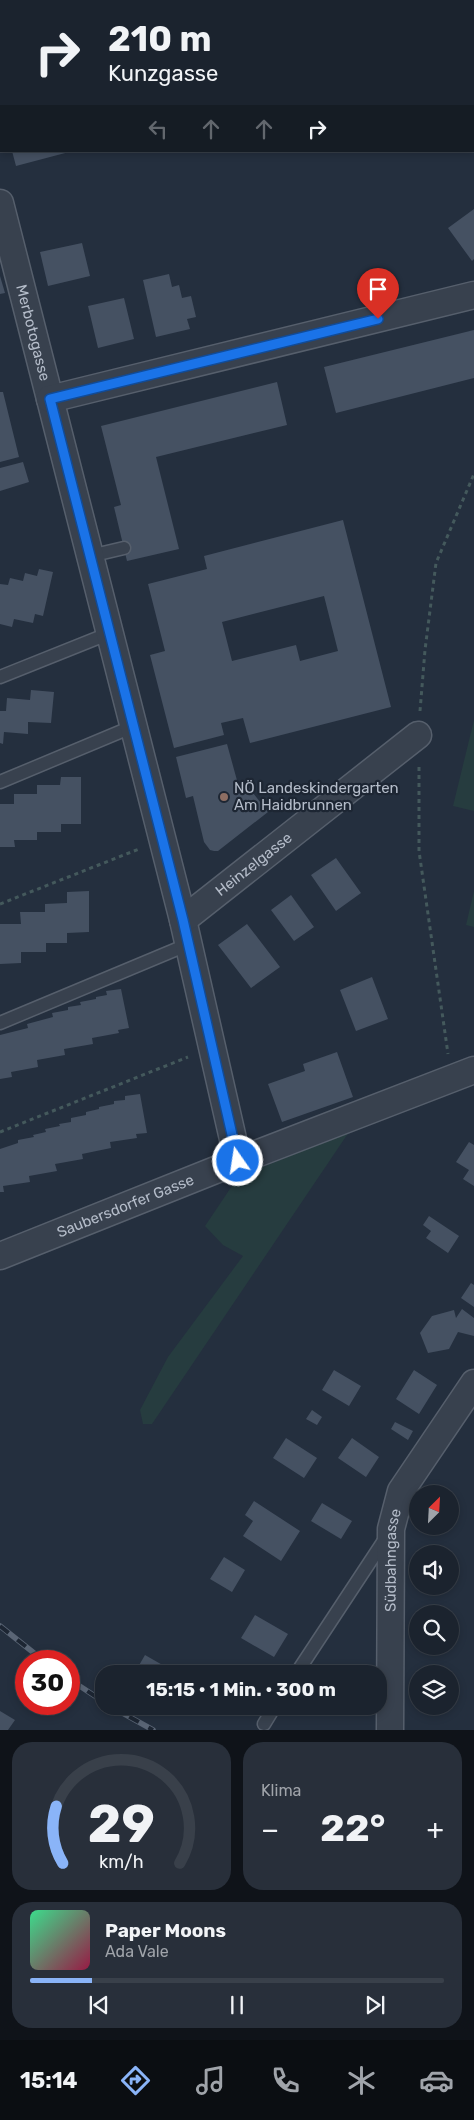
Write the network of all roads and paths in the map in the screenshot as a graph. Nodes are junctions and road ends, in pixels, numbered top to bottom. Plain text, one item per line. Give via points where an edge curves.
1 (0, 203) edge
2 (474, 295) edge
3 (50, 399) junction
4 (474, 474) edge
5 (124, 548) dead end
6 (90, 556) junction
7 (110, 632) junction
8 (0, 677) edge
9 (134, 726) junction
10 (418, 735) junction
11 (0, 782) edge
12 (163, 840) junction
13 (0, 904) edge
14 (186, 932) junction
15 (0, 1023) edge
16 (212, 1048) junction
17 (464, 1074) edge
18 (0, 1132) edge
19 (238, 1161) junction
20 (0, 1256) edge
21 (474, 1383) edge
22 (391, 1529) junction
23 (302, 1665) edge
24 (270, 1715) edge
25 (264, 1724) dead end
26 (390, 1730) edge

1 - 3 street, Merbotogasse
2 - 3 street
3 - 6 street, Merbotogasse
4 - 10 path via 436,563 424,650
5 - 6 lane
6 - 7 street, Merbotogasse
7 - 8 lane
7 - 9 street, Merbotogasse
9 - 11 lane
9 - 12 street, Merbotogasse
10 - 14 street, Heinzelgasse
10 - 17 path via 419,851 449,1065
12 - 13 path
12 - 14 street, Merbotogasse
14 - 15 lane
14 - 16 street, Merbotogasse
16 - 18 path
16 - 19 street, Merbotogasse
17 - 19 street, Saubersdorfer Gasse
19 - 20 street, Saubersdorfer Gasse
21 - 22 street, Südbahngasse via 401,1491
22 - 23 lane
22 - 26 street, Südbahngasse
24 - 25 lane

